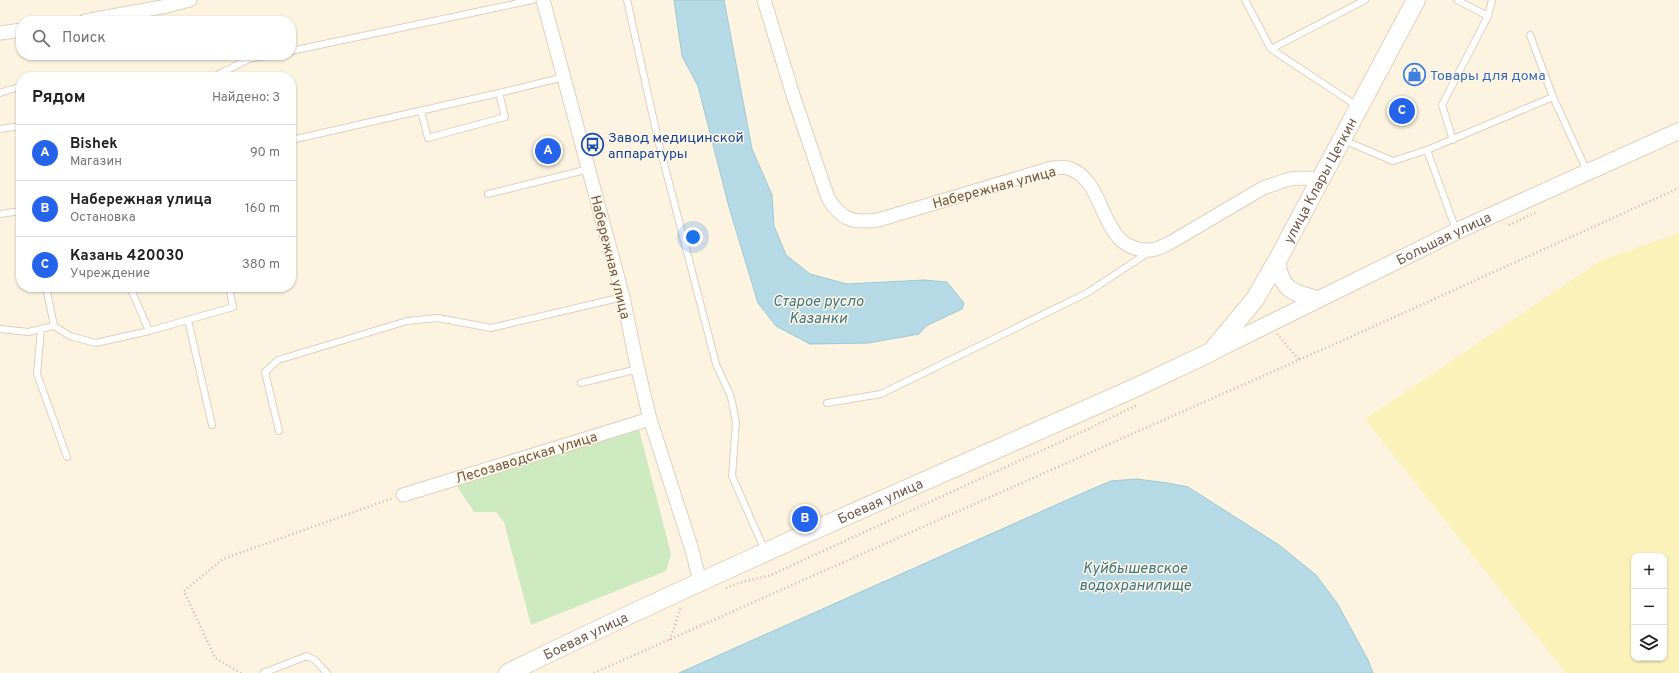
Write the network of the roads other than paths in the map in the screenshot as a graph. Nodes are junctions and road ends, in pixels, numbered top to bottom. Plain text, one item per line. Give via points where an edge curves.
1 (190, 0) edge
2 (533, 0) edge
3 (543, 0) edge
4 (627, 0) edge
5 (764, 0) edge
6 (1245, 0) edge
7 (1365, 0) edge
8 (1416, 0) edge
9 (1457, 0) edge
10 (1492, 0) edge
11 (155, 4) edge
12 (106, 16) edge
13 (1488, 16) junction
14 (16, 31) edge
15 (0, 33) edge
16 (1530, 36) dead end
17 (296, 49) edge
18 (1272, 49) junction
19 (247, 60) edge
20 (223, 72) edge
21 (564, 77) junction
22 (16, 88) edge
23 (0, 94) edge
24 (499, 94) junction
25 (1554, 97) junction
26 (1359, 108) junction
27 (421, 111) junction
28 (16, 127) edge
29 (0, 129) edge
30 (1679, 131) edge
31 (296, 139) edge
32 (1342, 140) junction
33 (1453, 140) junction
34 (1427, 150) junction
35 (589, 169) junction
36 (1588, 172) junction
37 (1322, 179) junction
38 (488, 194) dead end
39 (16, 212) edge
40 (0, 214) edge
41 (1457, 231) junction
42 (1152, 250) junction
43 (1277, 262) junction
44 (47, 292) edge
45 (132, 292) edge
46 (230, 292) edge
47 (623, 297) junction
48 (1318, 299) junction
49 (188, 320) junction
50 (54, 326) junction
51 (0, 329) edge
52 (41, 329) junction
53 (149, 331) junction
54 (1211, 352) junction
55 (638, 369) junction
56 (581, 383) dead end
57 (827, 403) dead end
58 (650, 419) junction
59 (212, 425) dead end
60 (279, 431) dead end
61 (67, 457) dead end
62 (403, 495) road end
63 (766, 552) junction
64 (700, 582) junction
65 (263, 673) edge
66 (327, 673) edge
67 (508, 673) edge

1 - 11 street
2 - 17 lane
3 - 21 street, Набережная улица
4 - 63 lane via 659,144 716,364 731,397 736,422 732,476
5 - 42 street, Набережная улица via 828,198 835,210 847,218 860,222 878,220 1052,168 1067,168 1080,175 1092,188 1114,234 1125,244 1139,250
6 - 18 lane
7 - 18 lane
8 - 26 main road, улица Клары Цеткин
9 - 13 lane
10 - 13 lane
11 - 12 street
13 - 33 lane via 1442,105
14 - 15 street
16 - 25 lane
18 - 26 lane
19 - 20 lane
21 - 24 lane
21 - 35 street, Набережная улица
22 - 23 lane
24 - 27 lane
24 - 27 lane via 505,117 428,138
25 - 33 lane
25 - 36 lane
26 - 32 main road, улица Клары Цеткин
27 - 31 lane
28 - 29 lane
30 - 36 street, Большая улица
32 - 34 lane via 1393,161
32 - 37 main road, улица Клары Цеткин
33 - 34 lane
34 - 41 lane
35 - 38 lane
35 - 47 street, Набережная улица
36 - 41 street, Большая улица
37 - 42 street via 1289,179 1263,188 1168,244
37 - 43 main road, улица Клары Цеткин
39 - 40 lane
41 - 48 street, Большая улица
42 - 57 lane via 1087,293 881,394
43 - 48 street via 1279,274 1286,286 1297,294
43 - 54 main road, улица Клары Цеткин via 1255,299
44 - 50 lane
45 - 53 lane
46 - 49 lane via 233,307
47 - 55 street, Набережная улица
47 - 60 lane via 491,328 438,318 407,321 278,360 265,372
48 - 54 street, Большая улица
49 - 53 lane
49 - 59 lane
50 - 52 lane
50 - 53 lane via 70,336 96,343
51 - 52 lane via 28,332
52 - 61 lane via 37,374
54 - 63 main road, Боевая улица
55 - 56 lane
55 - 58 street, Набережная улица
58 - 62 street, Лесозаводская улица
58 - 64 street, Набережная улица
63 - 64 main road, Боевая улица
64 - 67 main road, Боевая улица
65 - 66 lane via 307,656 315,660

